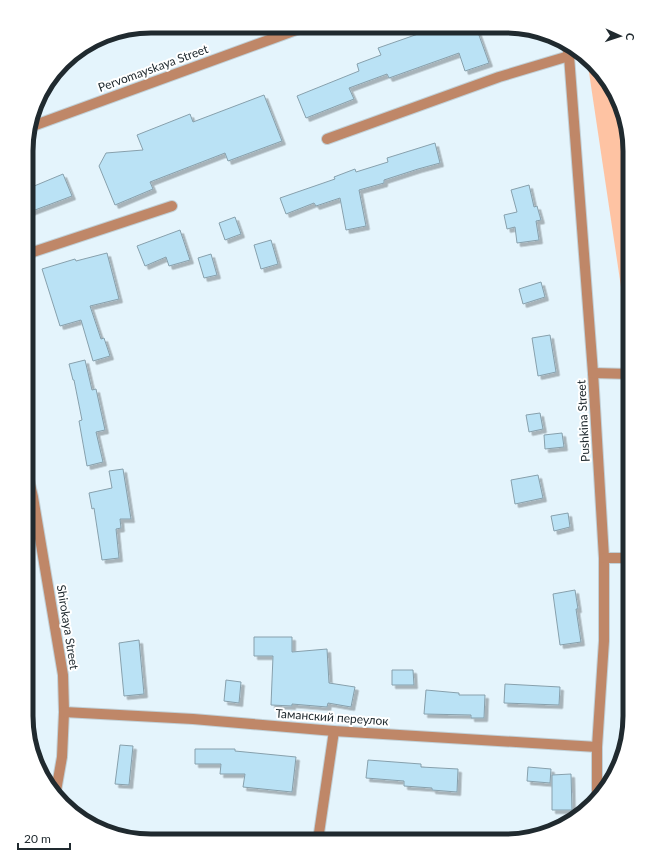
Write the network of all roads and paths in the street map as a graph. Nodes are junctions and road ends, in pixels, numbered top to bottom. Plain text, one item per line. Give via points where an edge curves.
1 (288, 33) edge
2 (567, 51) edge
3 (568, 56) junction
4 (36, 125) edge
5 (327, 139) dead end
6 (172, 206) dead end
7 (33, 252) edge
8 (593, 373) junction
9 (623, 374) edge
10 (33, 497) edge
11 (604, 558) junction
12 (623, 558) edge
13 (64, 712) junction
14 (334, 731) junction
15 (597, 747) junction
16 (57, 787) edge
17 (597, 790) edge
18 (319, 834) edge

1 - 4 street, Pervomayskaya Street
2 - 3 street, Pushkina Street
3 - 5 street via 499,77
3 - 8 street, Pushkina Street
6 - 7 street
8 - 9 street
8 - 11 street, Pushkina Street
10 - 13 street, Shirokaya Street via 63,675
11 - 12 street
11 - 15 street, Pushkina Street via 604,641
13 - 14 street, Таманский переулок via 193,719
13 - 16 street, Shirokaya Street via 62,757
14 - 15 street, Таманский переулок
14 - 18 street
15 - 17 street, Pushkina Street

